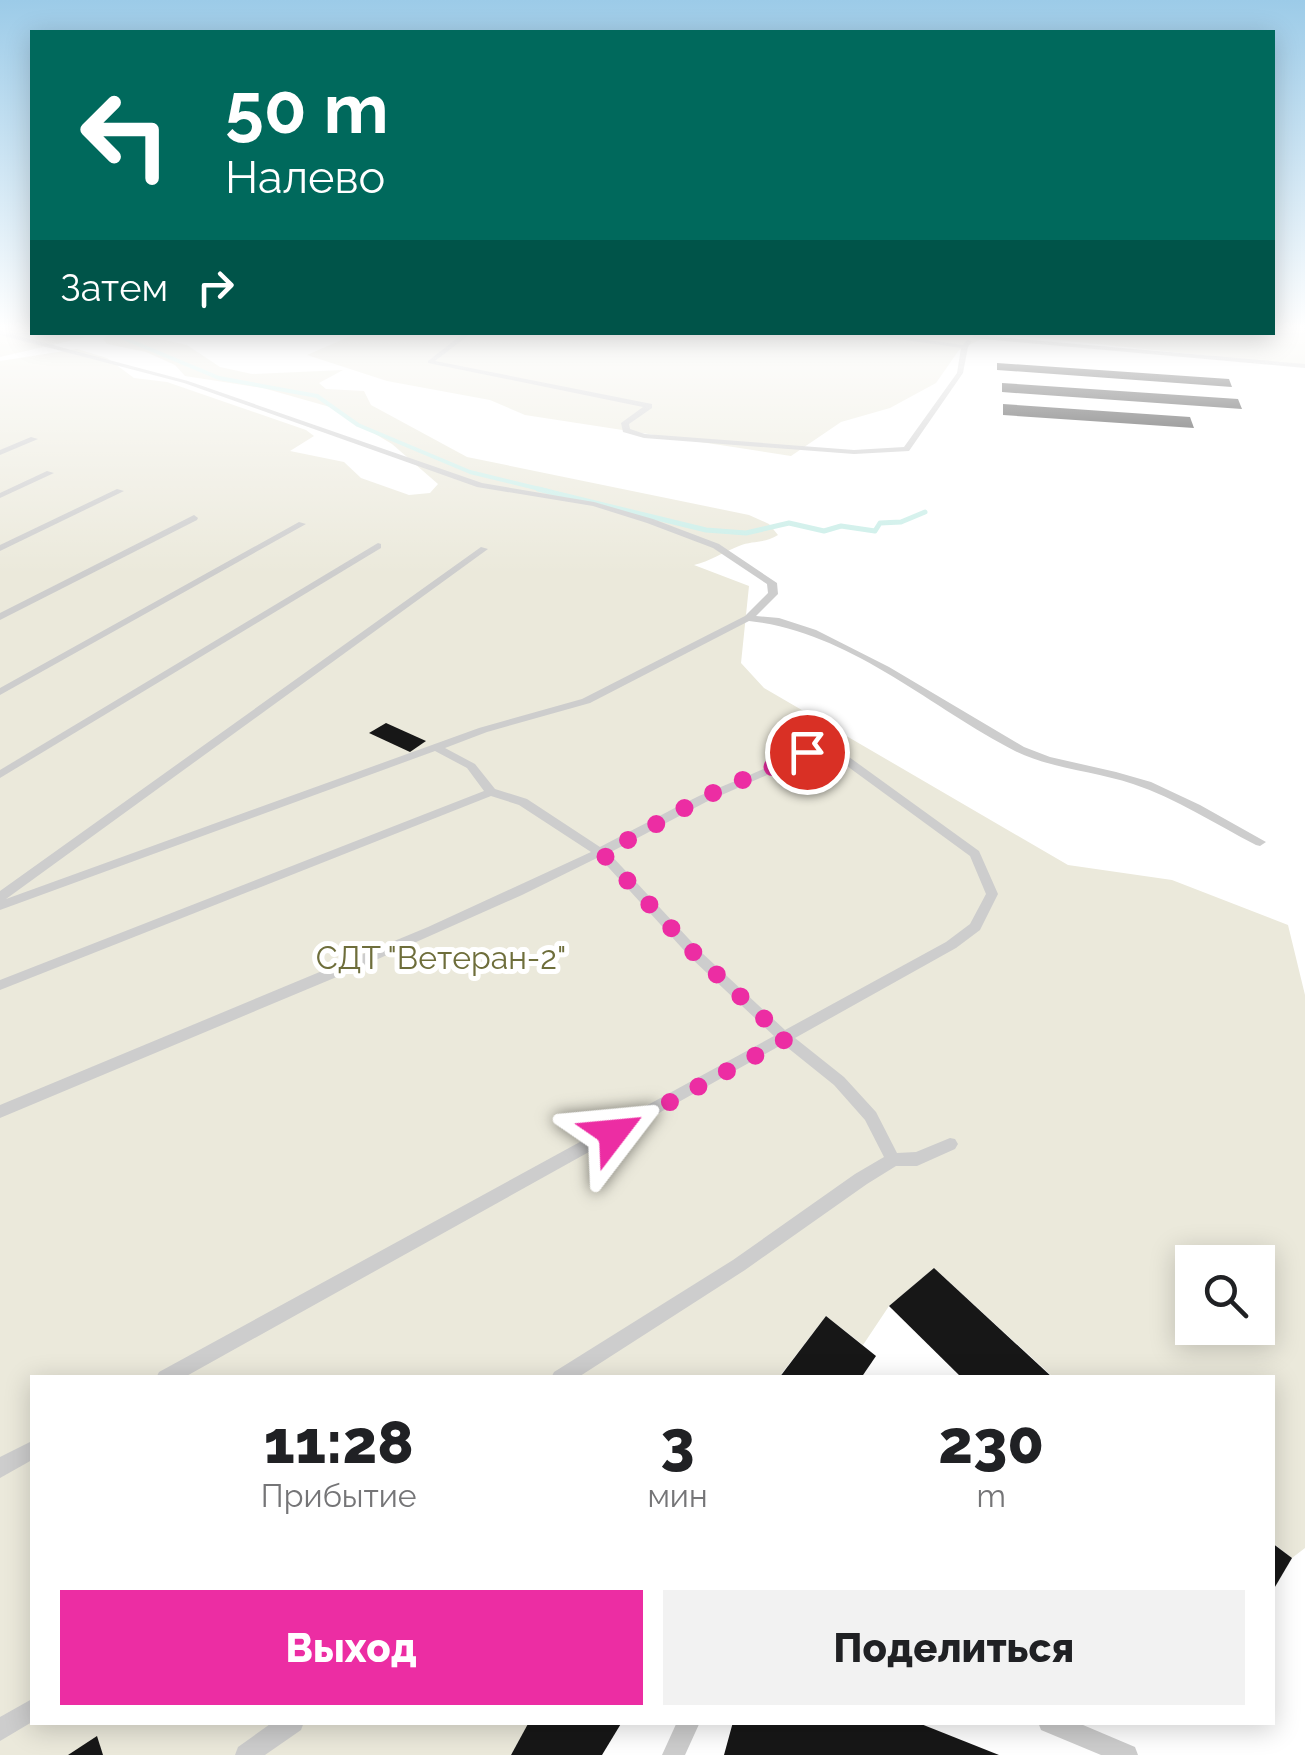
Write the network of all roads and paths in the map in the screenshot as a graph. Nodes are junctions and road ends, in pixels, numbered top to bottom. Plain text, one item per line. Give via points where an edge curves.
1 (266, 410) edge
2 (644, 410) edge
3 (934, 410) edge
4 (34, 439) dead end
5 (0, 453) edge
6 (50, 473) dead end
7 (120, 491) dead end
8 (0, 496) edge
9 (194, 518) dead end
10 (302, 524) dead end
11 (378, 546) dead end
12 (0, 548) edge
13 (484, 549) dead end
14 (0, 617) edge
15 (748, 618) junction
16 (0, 692) edge
17 (798, 715) dead end
18 (820, 742) junction
19 (437, 748) junction
20 (0, 776) edge
21 (491, 792) junction
22 (1260, 842) dead end
23 (603, 854) junction
24 (0, 897) edge
25 (0, 906) edge
26 (0, 985) edge
27 (786, 1039) junction
28 (0, 1112) edge
29 (950, 1144) dead end
30 (893, 1160) junction
31 (170, 1375) edge
32 (565, 1375) edge
33 (30, 1451) edge
34 (0, 1468) edge
35 (30, 1711) edge
36 (289, 1725) edge
37 (688, 1725) edge
38 (1056, 1725) edge
39 (0, 1730) edge
40 (246, 1755) edge
41 (673, 1755) edge
42 (1127, 1755) edge

1 - 15 lane via 480,485 594,504 716,546 772,583 772,594
2 - 3 lane via 626,430 854,452 906,449
4 - 5 lane
6 - 8 lane
7 - 12 lane
9 - 14 lane
10 - 16 lane
11 - 20 lane
13 - 24 lane
15 - 19 lane via 586,702
15 - 22 lane via 772,617 823,635 1022,750 1150,786
17 - 18 lane
18 - 23 lane
18 - 27 lane via 975,854 992,894 975,927 951,946
19 - 21 lane via 472,766
19 - 25 lane
21 - 23 lane via 523,802
21 - 26 lane
23 - 27 lane
23 - 28 lane
27 - 30 lane via 871,1116
27 - 31 lane
29 - 30 lane via 917,1159
30 - 32 lane
33 - 34 lane
35 - 39 lane
36 - 40 lane
37 - 41 lane
38 - 42 lane

